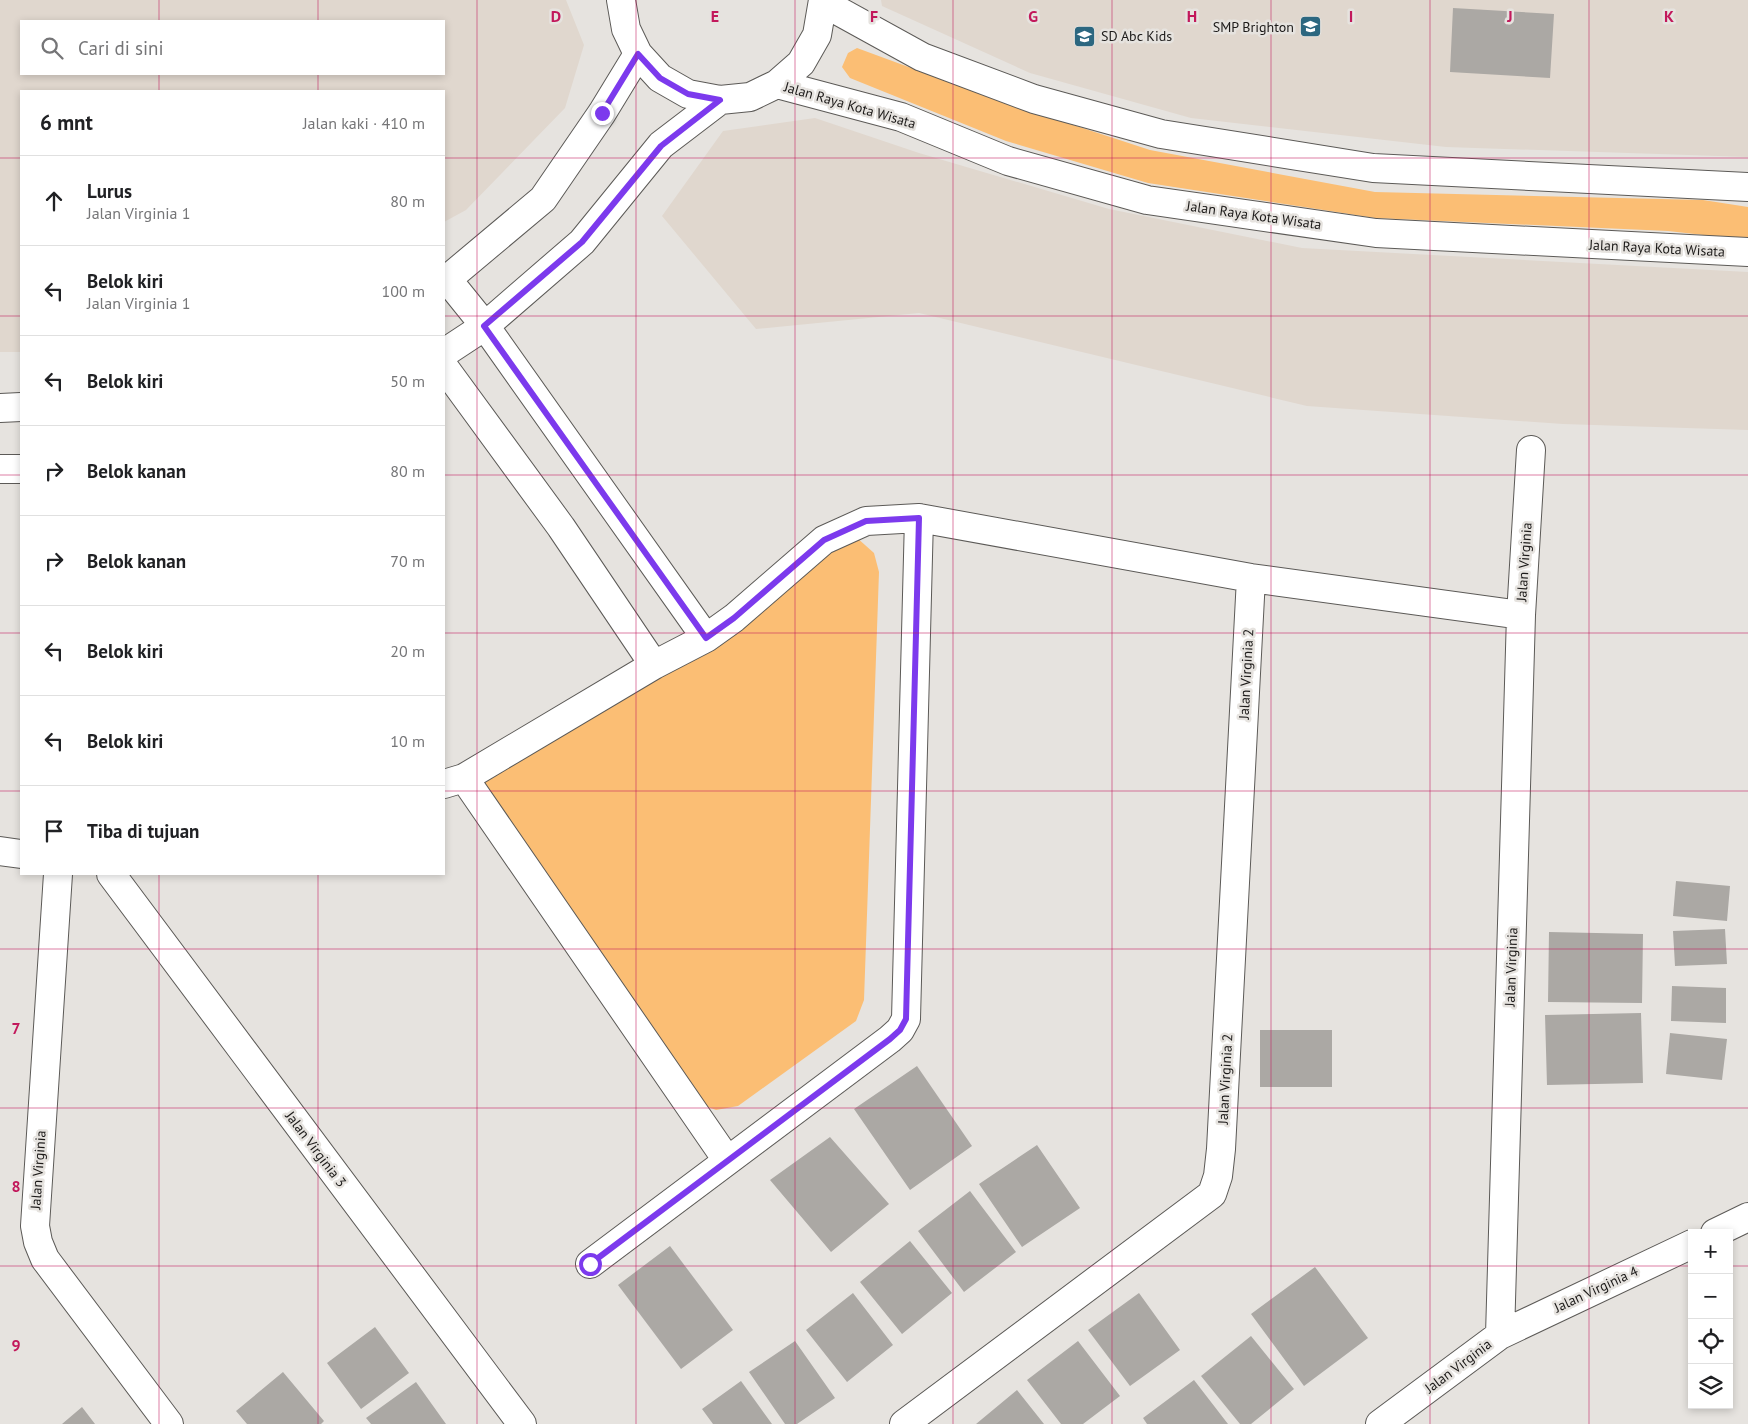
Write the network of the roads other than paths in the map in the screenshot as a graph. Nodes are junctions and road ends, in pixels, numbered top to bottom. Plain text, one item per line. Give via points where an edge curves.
1 (621, 0) edge
2 (824, 2) edge
3 (638, 54) junction
4 (777, 84) junction
5 (720, 100) junction
6 (1748, 187) edge
7 (1748, 252) edge
8 (445, 280) edge
9 (484, 326) junction
10 (445, 352) edge
11 (445, 368) edge
12 (20, 407) edge
13 (0, 408) edge
14 (1531, 450) dead end
15 (0, 469) edge
16 (20, 469) edge
17 (919, 518) junction
18 (1252, 578) junction
19 (1521, 614) junction
20 (706, 638) junction
21 (654, 664) junction
22 (454, 781) edge
23 (0, 851) edge
24 (20, 854) edge
25 (58, 875) edge
26 (112, 875) edge
27 (727, 1160) junction
28 (1748, 1217) edge
29 (1724, 1229) edge
30 (1688, 1246) edge
31 (590, 1264) dead end
32 (1500, 1334) junction
33 (169, 1424) edge
34 (522, 1424) edge
35 (904, 1424) edge
36 (1380, 1424) edge

1 - 3 street via 626,29
2 - 4 street via 818,35 801,63
2 - 6 street via 931,60 1034,99 1161,134 1373,168
3 - 5 street via 660,78 688,94
3 - 8 street via 543,199
4 - 5 street via 750,96
4 - 7 street, Jalan Raya Kota Wisata via 900,117 1008,161 1147,200 1376,233
5 - 9 street via 661,146 582,242
8 - 9 street
9 - 10 street
9 - 20 street
11 - 21 street via 561,527
12 - 13 street
14 - 19 street, Jalan Virginia
15 - 16 street
17 - 18 street
17 - 20 street via 866,521 824,540 734,618
17 - 27 street via 906,1019 890,1039
18 - 19 street
18 - 35 street, Jalan Virginia 2 via 1221,1149 1212,1194
19 - 32 street, Jalan Virginia
20 - 21 street
21 - 22 street
22 - 27 street
23 - 24 street
25 - 33 street, Jalan Virginia via 35,1226 38,1242 45,1259
26 - 34 street, Jalan Virginia 3
27 - 31 street
28 - 29 street
30 - 32 street, Jalan Virginia 4
32 - 36 street, Jalan Virginia

